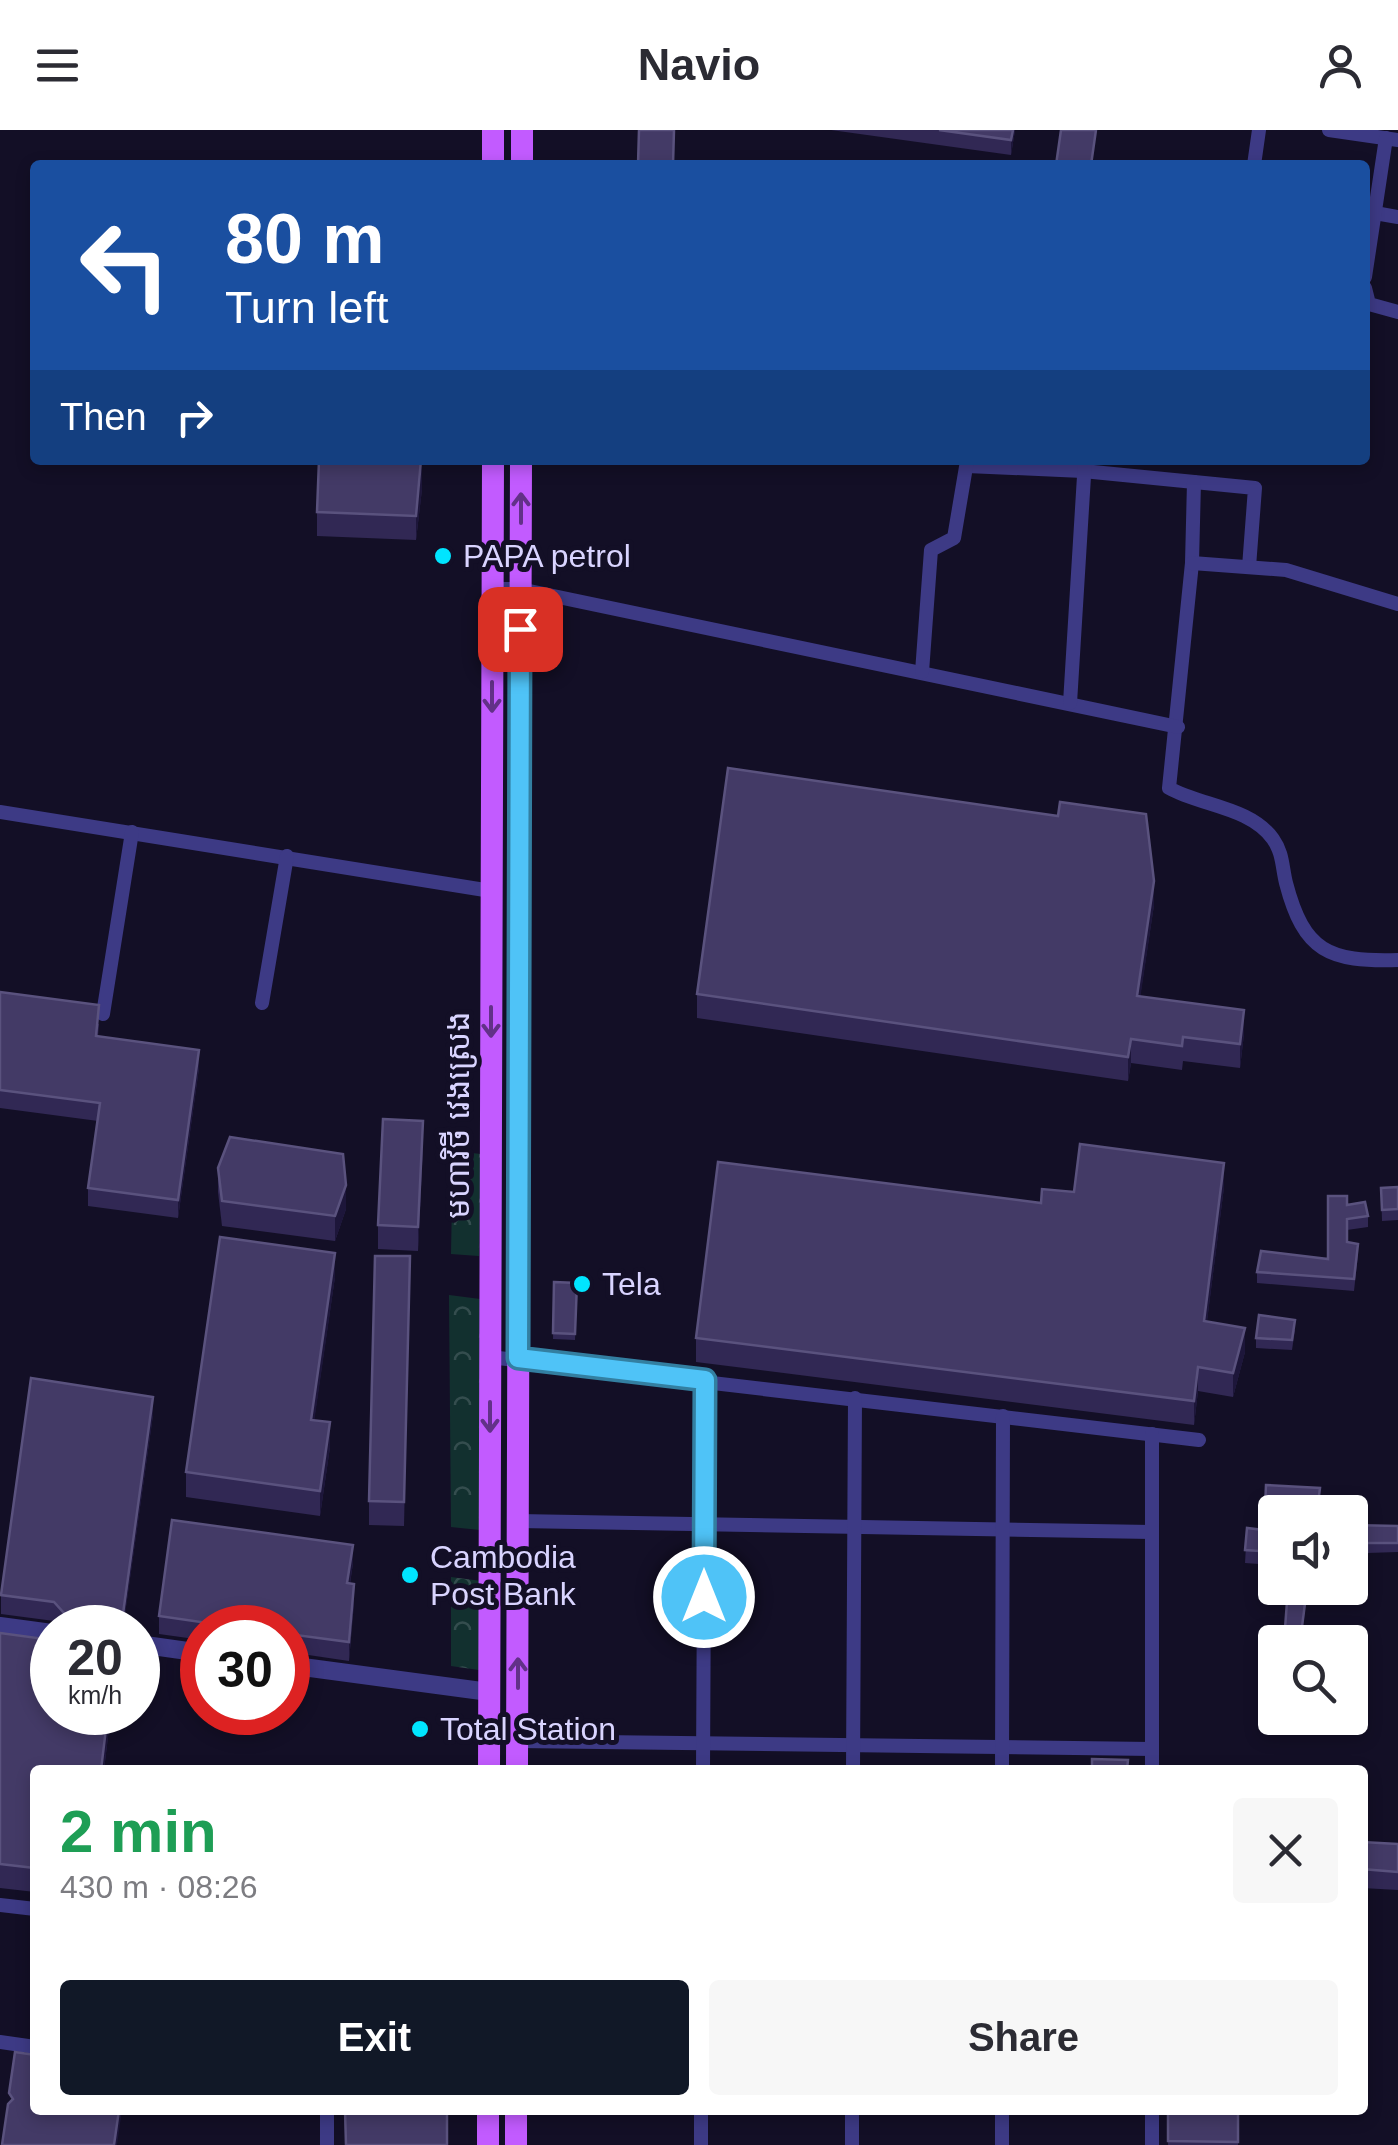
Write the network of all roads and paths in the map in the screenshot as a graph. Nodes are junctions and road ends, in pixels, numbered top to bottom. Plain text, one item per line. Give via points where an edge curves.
1 (494, 130) edge
2 (522, 130) edge
3 (1259, 130) edge
4 (1328, 130) edge
5 (1392, 139) edge
6 (494, 160) edge
7 (522, 160) edge
8 (1255, 160) edge
9 (1375, 213) junction
10 (1398, 217) edge
11 (1370, 245) edge
12 (1370, 304) edge
13 (1398, 312) edge
14 (493, 465) edge
15 (521, 465) edge
16 (967, 465) edge
17 (1045, 465) edge
18 (1084, 466) edge
19 (1194, 482) junction
20 (1192, 563) junction
21 (1249, 567) junction
22 (492, 589) junction
23 (520, 589) junction
24 (1398, 604) edge
25 (922, 672) junction
26 (1070, 703) junction
27 (1178, 727) junction
28 (0, 812) edge
29 (132, 832) junction
30 (287, 856) junction
31 (492, 891) junction
32 (1398, 960) edge
33 (262, 1003) dead end
34 (103, 1014) edge
35 (519, 1062) junction
36 (490, 1063) junction
37 (490, 1357) junction
38 (518, 1358) junction
39 (705, 1380) junction
40 (854, 1398) junction
41 (1003, 1416) junction
42 (1152, 1434) junction
43 (1199, 1440) dead end
44 (518, 1521) junction
45 (704, 1524) junction
46 (854, 1527) junction
47 (1002, 1529) junction
48 (1152, 1532) junction
49 (0, 1626) edge
50 (30, 1630) edge
51 (310, 1667) edge
52 (489, 1692) junction
53 (518, 1741) junction
54 (703, 1742) junction
55 (853, 1744) junction
56 (1002, 1746) junction
57 (1152, 1749) junction
58 (489, 1765) edge
59 (517, 1765) edge
60 (703, 1765) edge
61 (853, 1765) edge
62 (1002, 1765) edge
63 (1152, 1765) edge
64 (0, 1904) edge
65 (30, 1908) edge
66 (0, 2042) edge
67 (30, 2046) edge
68 (328, 2115) edge
69 (488, 2115) edge
70 (516, 2115) edge
71 (701, 2115) edge
72 (852, 2115) edge
73 (1002, 2115) edge
74 (1152, 2115) edge
75 (327, 2145) edge
76 (488, 2145) edge
77 (516, 2145) edge
78 (700, 2145) edge
79 (852, 2145) edge
80 (1002, 2145) edge
81 (1152, 2145) edge

1 - 6 main road
2 - 7 main road
3 - 8 street
4 - 5 street
5 - 9 street
9 - 10 street
9 - 11 street
12 - 13 street
14 - 22 main road, មហាវិថី វេងស្រេង
23 -> 15 main road, មហាវិថី វេងស្រេង
16 - 25 street via 954,538 929,558
17 - 18 street
18 - 19 street
18 - 26 street
19 - 20 street
19 - 21 street via 1254,488
20 - 21 street
20 - 27 street
21 - 24 street via 1286,570
22 - 23 street
22 -> 31 main road, មហាវិថី វេងស្រេង
23 - 25 street
23 - 35 main road, មហាវិថី វេងស្រេង
25 - 26 street
26 - 27 street
27 - 32 street via 1169,788 1243,816 1272,836 1297,921 1310,938 1352,962
28 - 29 street
29 - 30 street
29 - 34 street
30 - 31 street
30 - 33 street
31 -> 36 main road, មហាវិថី វេងស្រេង
35 - 36 main road
35 - 38 main road, មហាវិថី វេងស្រេង
36 - 37 main road, មហាវិថី វេងស្រេង
37 - 38 street
37 -> 52 main road, មហាវិថី វេងស្រេង
38 - 39 street
38 - 44 main road, មហាវិថី វេងស្រេង
39 - 40 street
39 - 45 street
40 - 41 street
40 - 46 street
41 - 42 street
41 - 47 street
42 - 43 street
42 - 48 street
44 - 45 street
53 -> 44 main road, មហាវិថី វេងស្រេង
45 - 46 street
45 - 54 street
46 - 47 street
46 - 55 street
47 - 48 street
47 - 56 street
48 - 57 street
49 - 50 street
51 - 52 street
52 - 58 main road, មហាវិថី វេងស្រេង
53 - 54 street
53 - 59 main road, មហាវិថី វេងស្រេង
54 - 55 street
54 - 60 street
55 - 56 street
55 - 61 street
56 - 57 street
56 - 62 street
57 - 63 street
64 - 65 street
66 - 67 street
68 - 75 street
69 - 76 main road
70 - 77 main road
71 - 78 street
72 - 79 street
73 - 80 street
74 - 81 street

